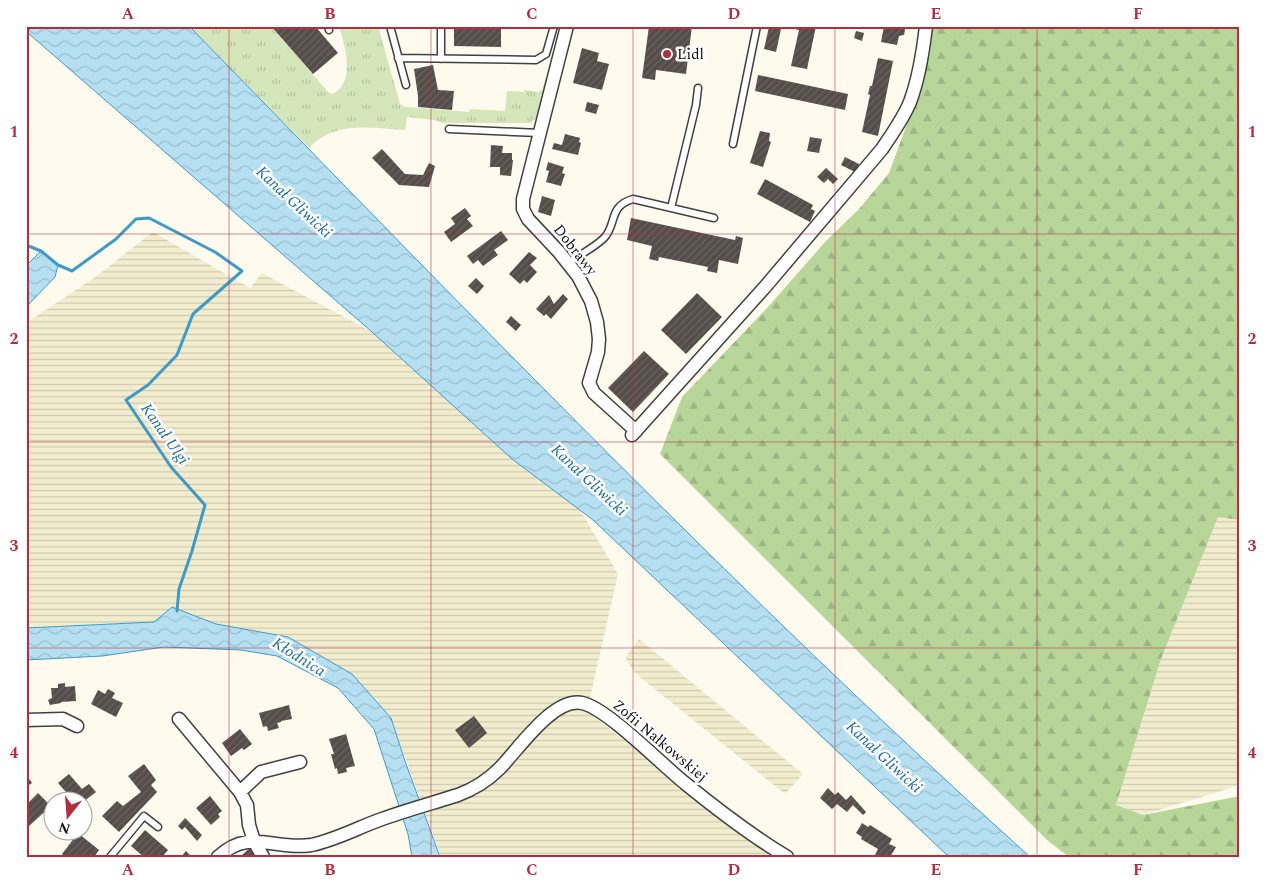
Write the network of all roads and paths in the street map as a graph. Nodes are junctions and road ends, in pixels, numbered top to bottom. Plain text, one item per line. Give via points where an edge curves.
1 (390, 26) edge
2 (442, 26) edge
3 (554, 26) edge
4 (567, 26) edge
5 (757, 26) edge
6 (926, 26) edge
7 (398, 58) junction
8 (442, 59) junction
9 (406, 86) dead end
10 (698, 88) dead end
11 (449, 129) dead end
12 (539, 133) junction
13 (733, 144) dead end
14 (671, 208) junction
15 (714, 218) dead end
16 (568, 263) junction
17 (180, 719) dead end
18 (26, 720) edge
19 (77, 726) dead end
20 (300, 762) dead end
21 (240, 792) junction
22 (158, 827) dead end
23 (254, 841) junction
24 (297, 852) edge
25 (110, 857) edge
26 (218, 857) edge
27 (263, 857) edge
28 (787, 857) edge

1 - 7 lane
2 - 8 lane
3 - 8 lane via 546,54 536,60
4 - 12 street
5 - 13 lane
6 - 16 street, Dobrawy via 922,62 910,102 882,149 765,288 634,433 594,393 589,383 598,352 597,322 591,301
7 - 8 lane
7 - 9 lane
10 - 14 lane
11 - 12 lane
12 - 16 street, Dobrawy via 523,209 528,219
14 - 15 lane
14 - 16 lane via 633,200 624,202 618,208 605,238
17 - 21 street
18 - 19 street via 62,719
20 - 21 street via 261,772
21 - 23 street via 247,805
22 - 25 lane via 144,816
23 - 24 street, Zofii Nałkowskiej
23 - 26 street, Zofii Nałkowskiej via 238,843
23 - 27 street
24 - 28 street, Zofii Nałkowskiej via 475,788 489,779 557,708 572,702 594,707 709,802

